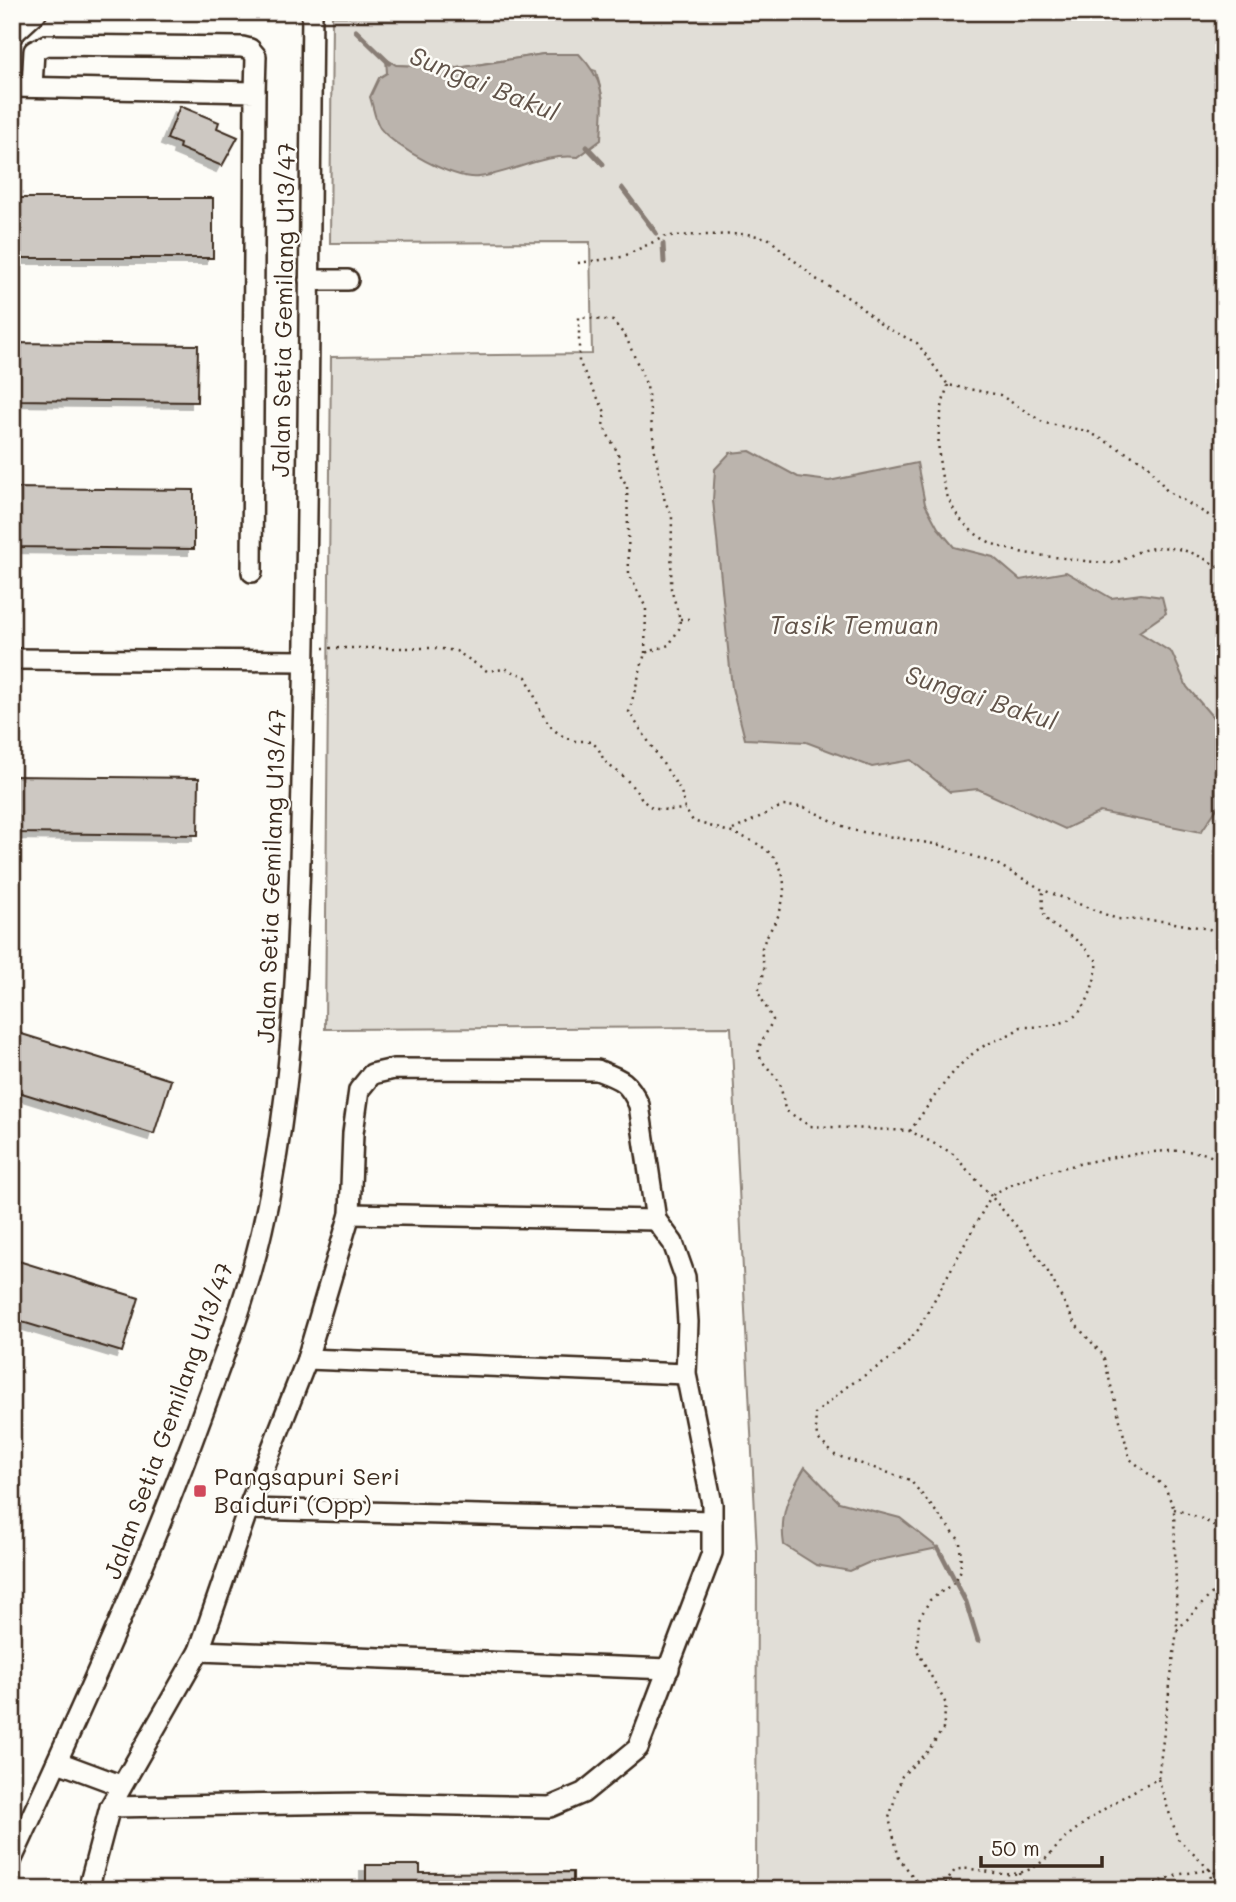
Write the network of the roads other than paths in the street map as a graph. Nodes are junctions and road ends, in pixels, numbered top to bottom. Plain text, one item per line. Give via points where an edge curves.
1 (37, 12) edge
2 (312, 12) edge
3 (12, 35) edge
4 (22, 87) edge
5 (255, 92) junction
6 (309, 280) junction
7 (348, 280) dead end
8 (252, 572) dead end
9 (305, 654) junction
10 (12, 659) edge
11 (350, 1214) junction
12 (656, 1220) junction
13 (306, 1359) junction
14 (686, 1374) junction
15 (248, 1509) junction
16 (712, 1521) junction
17 (199, 1651) junction
18 (669, 1669) junction
19 (58, 1762) junction
20 (120, 1785) junction
21 (110, 1807) junction
22 (12, 1859) edge
23 (88, 1890) edge

1 - 3 street
2 - 6 street, Jalan Setia Gemilang U13/47
4 - 5 street
4 - 5 street via 34,51 46,45 242,47 256,56
5 - 8 street
6 - 7 street
6 - 9 street, Jalan Setia Gemilang U13/47
9 - 10 street
9 - 19 street, Jalan Setia Gemilang U13/47 via 297,975 263,1226 246,1293 172,1497
11 - 12 street
11 - 12 street via 359,1090 372,1074 394,1069 597,1070 631,1088 639,1105
11 - 13 street
12 - 14 street via 673,1243 685,1277
13 - 14 street
13 - 15 street
14 - 16 street
15 - 16 street
15 - 17 street
16 - 18 street via 712,1553
17 - 18 street
17 - 20 street
18 - 21 street via 638,1748 583,1793 550,1808 365,1803
19 - 20 street
19 - 22 street, Jalan Setia Gemilang U13/47
20 - 21 street
21 - 23 street

